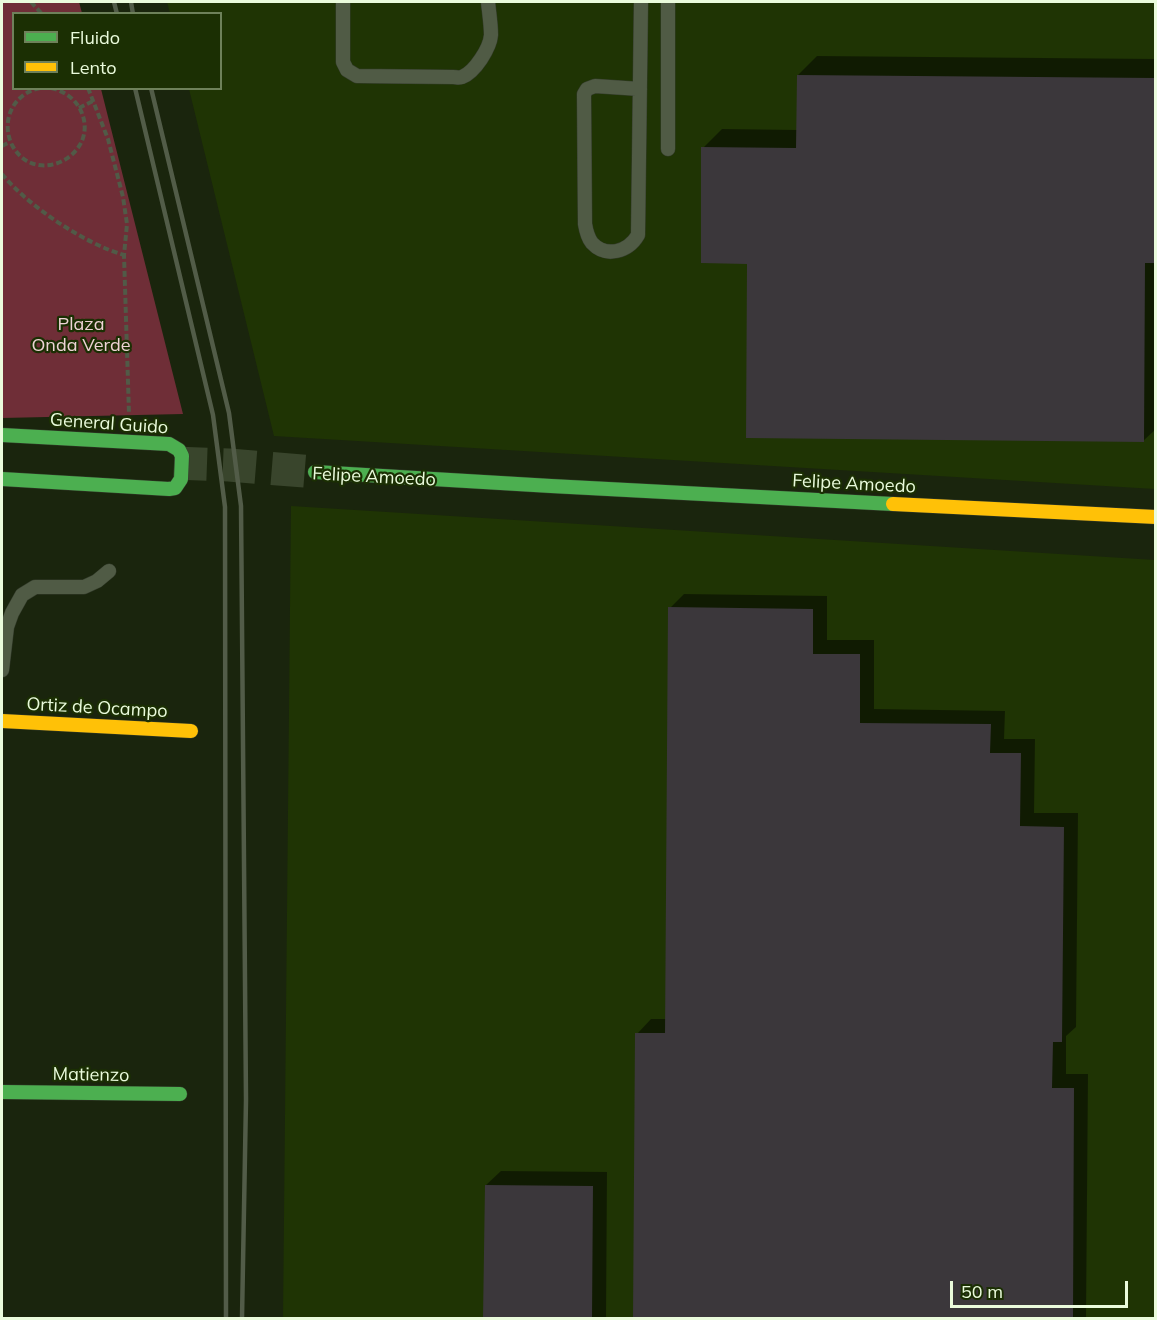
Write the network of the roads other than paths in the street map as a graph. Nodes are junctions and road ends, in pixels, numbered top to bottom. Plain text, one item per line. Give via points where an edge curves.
1 (343, 2) edge
2 (488, 2) edge
3 (641, 2) edge
4 (668, 2) edge
5 (640, 89) junction
6 (668, 149) dead end
7 (2, 435) edge
8 (315, 472) tunnel mouth
9 (520, 472) dead end
10 (2, 479) edge
11 (551, 486) junction
12 (518, 497) dead end
13 (1155, 517) edge
14 (109, 571) dead end
15 (2, 670) edge
16 (2, 721) edge
17 (191, 731) dead end
18 (2, 1092) edge
19 (180, 1094) dead end

1 - 2 lane via 343,62 348,70 357,76 453,78 470,71 489,44
3 - 5 lane
4 - 6 lane
5 - 5 lane via 595,86 586,88 584,94 585,224 592,243 601,250 627,248 638,235
7 - 10 street, General Guido via 169,444 182,456 181,479 175,488 169,489
8 - 11 street, Felipe Amoedo
9 - 11 street, Felipe Amoedo
11 - 12 street, Felipe Amoedo
11 - 13 street, Felipe Amoedo
14 - 15 lane via 84,587 35,587 22,595 7,627
16 - 17 street, Ortiz de Ocampo
18 - 19 street, Matienzo

